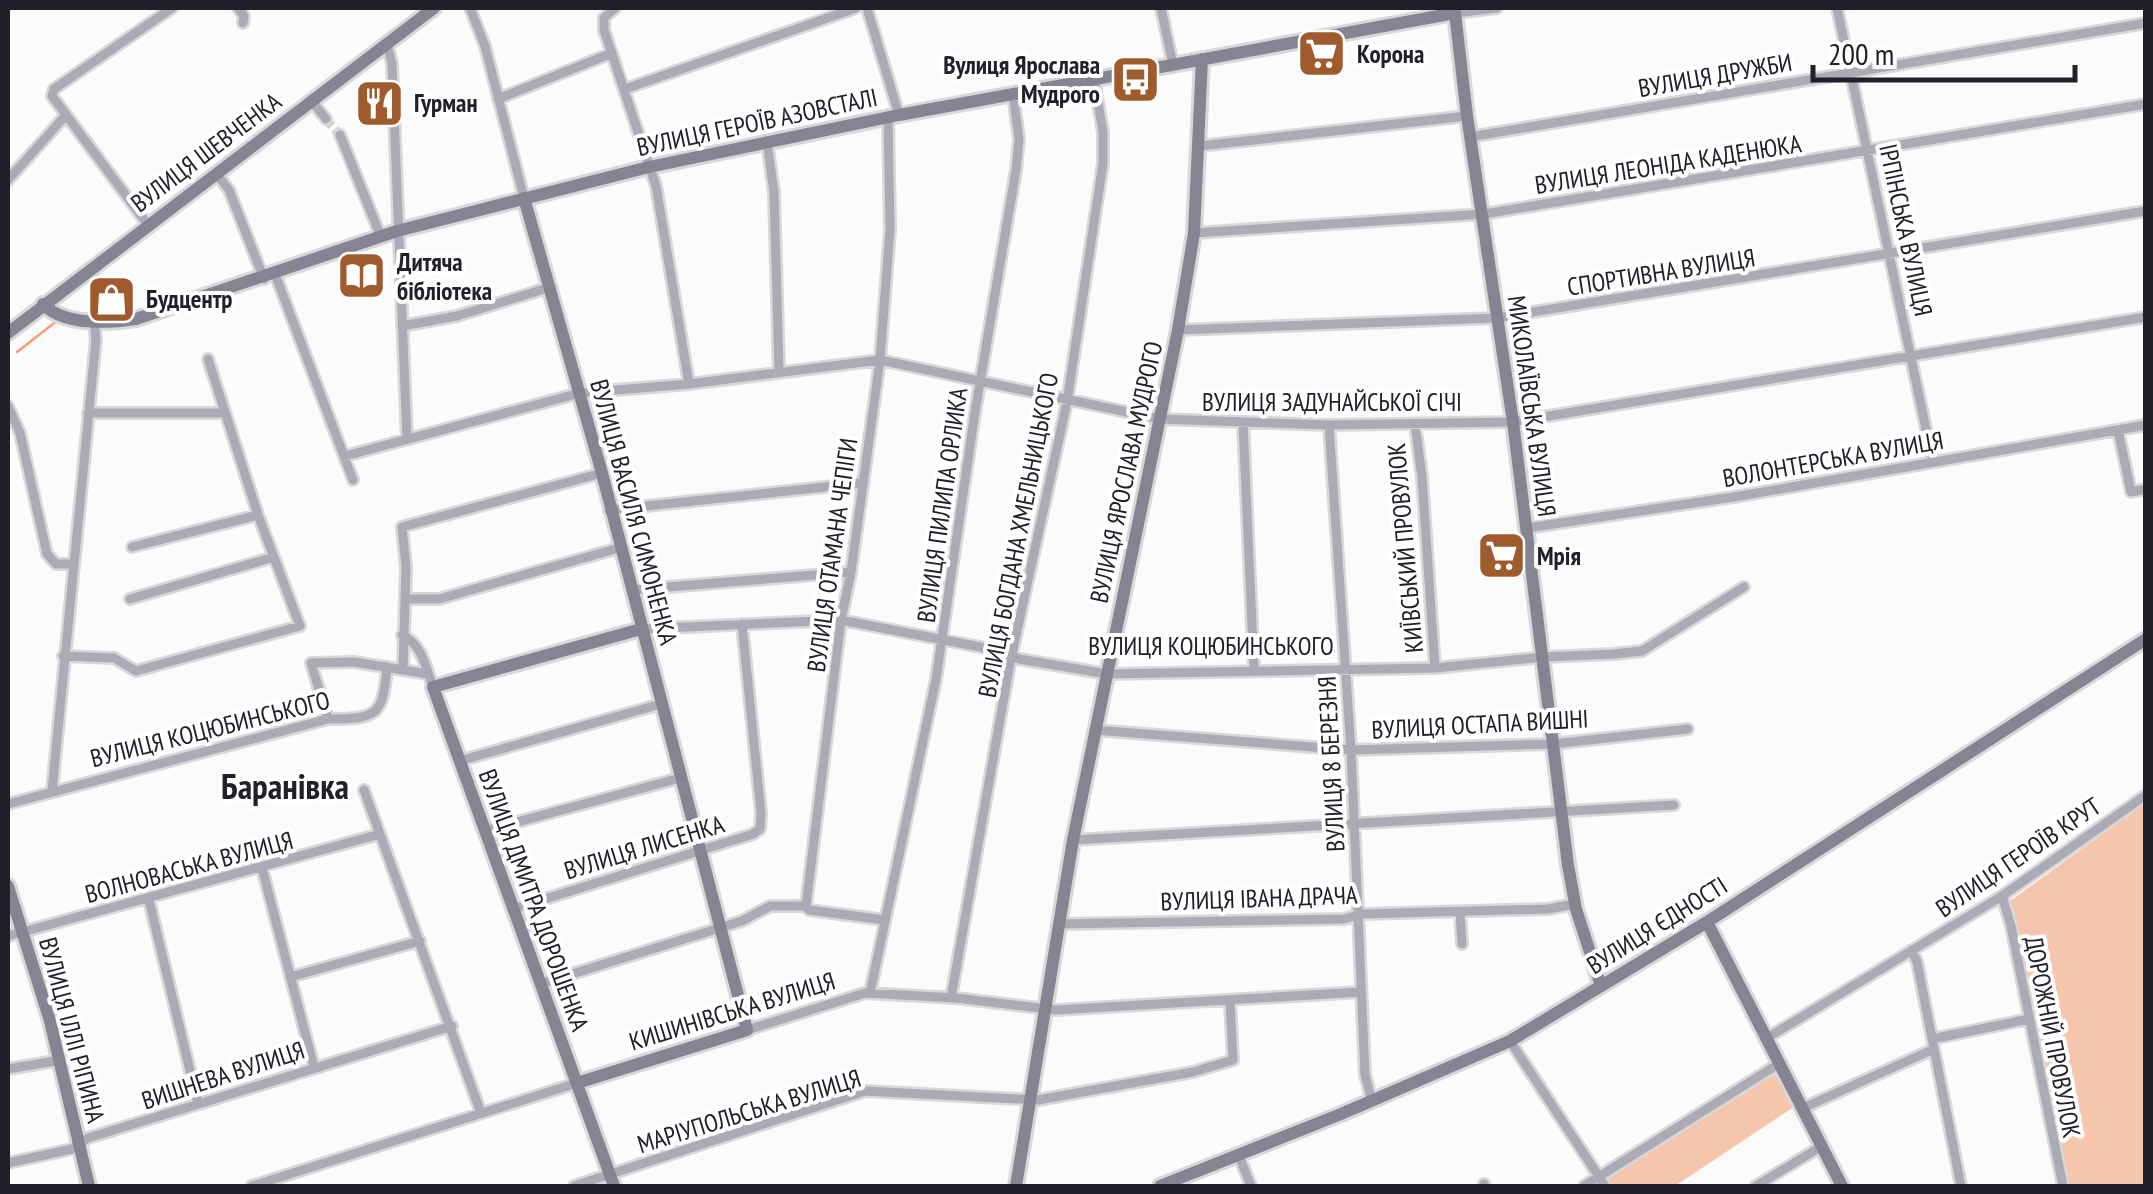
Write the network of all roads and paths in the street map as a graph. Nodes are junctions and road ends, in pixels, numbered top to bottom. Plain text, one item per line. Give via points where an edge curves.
1 (172, 8) edge
2 (238, 8) edge
3 (434, 8) edge
4 (470, 8) edge
5 (615, 8) edge
6 (856, 8) edge
7 (868, 8) edge
8 (1161, 8) edge
9 (1497, 8) edge
10 (1837, 8) edge
11 (1454, 10) edge
12 (243, 22) dead end
13 (2146, 24) edge
14 (387, 43) junction
15 (612, 53) junction
16 (1202, 59) junction
17 (1173, 65) junction
18 (1852, 72) junction
19 (1094, 79) junction
20 (625, 89) junction
21 (1013, 94) junction
22 (498, 99) junction
23 (311, 100) junction
24 (2146, 104) edge
25 (66, 115) junction
26 (894, 116) junction
27 (1466, 116) junction
28 (326, 119) tunnel mouth
29 (340, 135) tunnel mouth
30 (1470, 137) junction
31 (767, 142) junction
32 (1200, 146) junction
33 (1868, 151) junction
34 (649, 166) junction
35 (216, 172) junction
36 (8, 180) edge
37 (524, 198) junction
38 (2146, 211) edge
39 (1484, 214) junction
40 (148, 225) junction
41 (397, 232) junction
42 (1194, 233) junction
43 (381, 237) junction
44 (1889, 253) junction
45 (269, 276) junction
46 (551, 287) junction
47 (44, 304) junction
48 (2146, 317) edge
49 (1497, 318) junction
50 (94, 320) junction
51 (402, 326) junction
52 (1178, 330) junction
53 (8, 333) edge
54 (1912, 357) junction
55 (208, 359) dead end
56 (880, 360) junction
57 (778, 371) junction
58 (980, 380) junction
59 (689, 384) junction
60 (580, 393) junction
61 (1067, 402) junction
62 (8, 406) edge
63 (225, 412) junction
64 (88, 413) junction
65 (1160, 419) junction
66 (1513, 422) junction
67 (1243, 423) junction
68 (1415, 424) junction
69 (1329, 425) junction
70 (2146, 425) edge
71 (2118, 430) junction
72 (408, 439) junction
73 (345, 456) junction
74 (1933, 462) junction
75 (602, 473) junction
76 (353, 480) dead end
77 (862, 484) junction
78 (2146, 488) edge
79 (609, 510) junction
80 (258, 515) junction
81 (1527, 528) junction
82 (132, 547) dead end
83 (619, 548) junction
84 (274, 557) junction
85 (72, 564) junction
86 (851, 572) junction
87 (1744, 588) dead end
88 (630, 590) junction
89 (130, 599) dead end
90 (405, 600) junction
91 (841, 620) junction
92 (742, 624) junction
93 (641, 628) junction
94 (402, 636) junction
95 (943, 639) junction
96 (2146, 639) edge
97 (1012, 655) junction
98 (62, 656) junction
99 (1544, 656) junction
100 (387, 666) junction
101 (1435, 668) junction
102 (403, 669) junction
103 (1346, 669) junction
104 (1254, 670) junction
105 (1107, 674) junction
106 (430, 680) junction
107 (661, 704) junction
108 (328, 718) junction
109 (1688, 729) dead end
110 (1094, 730) junction
111 (1553, 744) junction
112 (1351, 750) junction
113 (459, 761) junction
114 (680, 778) junction
115 (364, 790) dead end
116 (52, 791) junction
117 (2146, 796) edge
118 (8, 804) edge
119 (1674, 805) dead end
120 (1560, 812) junction
121 (1354, 824) junction
122 (484, 832) junction
123 (380, 834) junction
124 (1073, 840) junction
125 (699, 851) junction
126 (262, 868) junction
127 (8, 886) edge
128 (2002, 896) junction
129 (149, 900) junction
130 (1575, 904) junction
131 (806, 906) junction
132 (513, 910) junction
133 (1460, 912) junction
134 (1358, 916) junction
135 (886, 920) junction
136 (1707, 922) junction
137 (1058, 924) junction
138 (719, 928) junction
139 (22, 932) junction
140 (8, 936) edge
141 (420, 941) junction
142 (1462, 944) dead end
143 (1912, 950) junction
144 (290, 977) junction
145 (540, 984) junction
146 (1601, 986) junction
147 (1361, 992) junction
148 (870, 994) junction
149 (951, 998) junction
150 (1230, 1000) junction
151 (1044, 1007) junction
152 (2029, 1019) junction
153 (452, 1026) junction
154 (747, 1030) junction
155 (1767, 1038) junction
156 (1510, 1041) junction
157 (1933, 1044) junction
158 (61, 1060) junction
159 (1780, 1063) junction
160 (314, 1067) junction
161 (8, 1069) edge
162 (578, 1083) junction
163 (1029, 1099) junction
164 (1372, 1101) junction
165 (198, 1104) junction
166 (1802, 1108) junction
167 (482, 1113) junction
168 (80, 1144) junction
169 (1822, 1146) junction
170 (1239, 1156) junction
171 (8, 1164) edge
172 (1599, 1176) junction
173 (612, 1181) edge
174 (90, 1186) edge
175 (252, 1186) edge
176 (574, 1186) edge
177 (1016, 1186) edge
178 (1160, 1186) edge
179 (1251, 1186) edge
180 (1584, 1186) edge
181 (1605, 1186) edge
182 (1756, 1186) edge
183 (1842, 1186) edge
184 (1962, 1186) edge
185 (2063, 1186) edge

1 - 25 street via 54,89
2 - 12 street
3 - 14 street, ВУЛИЦЯ ШЕВЧЕНКА
4 - 22 street, ВУЛИЦЯ ВАСИЛЯ СИМОНЕНКА
5 - 15 street via 603,24
6 - 20 street
7 - 26 street, ВУЛИЦЯ ОТАМАНА ЧЕПІГИ
8 - 17 street
9 - 11 street, ВУЛИЦЯ ГЕРОЇВ АЗОВСТАЛІ
10 - 18 street, ІРПІНСЬКА ВУЛИЦЯ
11 - 16 street, ВУЛИЦЯ ГЕРОЇВ АЗОВСТАЛІ
11 - 27 street, МИКОЛАЇВСЬКА ВУЛИЦЯ
13 - 18 street, ВУЛИЦЯ ДРУЖБИ
14 - 23 street, ВУЛИЦЯ ШЕВЧЕНКА
14 - 41 street
15 - 20 street
15 - 22 street
16 - 17 street, ВУЛИЦЯ ГЕРОЇВ АЗОВСТАЛІ
16 - 32 street, ВУЛИЦЯ ЯРОСЛАВА МУДРОГО
17 - 19 street, ВУЛИЦЯ ГЕРОЇВ АЗОВСТАЛІ
18 - 30 street, ВУЛИЦЯ ДРУЖБИ
18 - 33 street, ІРПІНСЬКА ВУЛИЦЯ
19 - 21 street, ВУЛИЦЯ ГЕРОЇВ АЗОВСТАЛІ
19 - 61 street, ВУЛИЦЯ БОГДАНА ХМЕЛЬНИЦЬКОГО via 1103,163
20 - 34 street
21 - 26 street, ВУЛИЦЯ ГЕРОЇВ АЗОВСТАЛІ
21 - 58 street, ВУЛИЦЯ ПИЛИПА ОРЛИКА via 1016,170
22 - 37 street, ВУЛИЦЯ ВАСИЛЯ СИМОНЕНКА
23 - 28 street
23 - 35 street, ВУЛИЦЯ ШЕВЧЕНКА
24 - 33 street, ВУЛИЦЯ ЛЕОНІДА КАДЕНЮКА
25 - 36 street
25 - 40 street
26 - 31 street, ВУЛИЦЯ ГЕРОЇВ АЗОВСТАЛІ
26 - 56 street, ВУЛИЦЯ ОТАМАНА ЧЕПІГИ
27 - 30 street, МИКОЛАЇВСЬКА ВУЛИЦЯ
27 - 32 street
29 - 43 street
30 - 39 street, МИКОЛАЇВСЬКА ВУЛИЦЯ
31 - 34 street, ВУЛИЦЯ ГЕРОЇВ АЗОВСТАЛІ
31 - 57 street
32 - 42 street, ВУЛИЦЯ ЯРОСЛАВА МУДРОГО
33 - 39 street, ВУЛИЦЯ ЛЕОНІДА КАДЕНЮКА
33 - 44 street, ІРПІНСЬКА ВУЛИЦЯ
34 - 37 street, ВУЛИЦЯ ГЕРОЇВ АЗОВСТАЛІ
34 - 59 street
35 - 40 street, ВУЛИЦЯ ШЕВЧЕНКА
35 - 45 street
37 - 41 street, ВУЛИЦЯ ГЕРОЇВ АЗОВСТАЛІ
37 - 46 street, ВУЛИЦЯ ВАСИЛЯ СИМОНЕНКА
38 - 44 street, СПОРТИВНА ВУЛИЦЯ
39 - 42 street, ВУЛИЦЯ ЛЕОНІДА КАДЕНЮКА
39 - 49 street, МИКОЛАЇВСЬКА ВУЛИЦЯ
40 - 47 street, ВУЛИЦЯ ШЕВЧЕНКА
41 - 43 street, ВУЛИЦЯ ГЕРОЇВ АЗОВСТАЛІ
41 - 51 street
42 - 52 street, ВУЛИЦЯ ЯРОСЛАВА МУДРОГО
43 - 45 street, ВУЛИЦЯ ГЕРОЇВ АЗОВСТАЛІ
44 - 49 street, СПОРТИВНА ВУЛИЦЯ
44 - 54 street, ІРПІНСЬКА ВУЛИЦЯ
45 - 50 street, ВУЛИЦЯ ГЕРОЇВ АЗОВСТАЛІ via 136,319
45 - 73 street
46 - 51 street
46 - 60 street, ВУЛИЦЯ ВАСИЛЯ СИМОНЕНКА
47 - 50 street, ВУЛИЦЯ ГЕРОЇВ АЗОВСТАЛІ via 58,314
47 - 53 street, ВУЛИЦЯ ШЕВЧЕНКА
48 - 54 street, ВУЛИЦЯ ЗАДУНАЙСЬКОЇ СІЧІ
49 - 52 street, СПОРТИВНА ВУЛИЦЯ
49 - 66 street, МИКОЛАЇВСЬКА ВУЛИЦЯ
50 - 64 street
51 - 72 street
52 - 65 street, ВУЛИЦЯ ЯРОСЛАВА МУДРОГО
54 - 66 street, ВУЛИЦЯ ЗАДУНАЙСЬКОЇ СІЧІ
54 - 74 street, ІРПІНСЬКА ВУЛИЦЯ
55 - 63 street
56 - 57 street, ВУЛИЦЯ ЗАДУНАЙСЬКОЇ СІЧІ
56 - 58 street, ВУЛИЦЯ ЗАДУНАЙСЬКОЇ СІЧІ
56 - 77 street, ВУЛИЦЯ ОТАМАНА ЧЕПІГИ
57 - 59 street, ВУЛИЦЯ ЗАДУНАЙСЬКОЇ СІЧІ
58 - 61 street, ВУЛИЦЯ ЗАДУНАЙСЬКОЇ СІЧІ
58 - 95 street, ВУЛИЦЯ ПИЛИПА ОРЛИКА
59 - 60 street, ВУЛИЦЯ ЗАДУНАЙСЬКОЇ СІЧІ
60 - 72 street, ВУЛИЦЯ ЗАДУНАЙСЬКОЇ СІЧІ
60 - 75 street, ВУЛИЦЯ ВАСИЛЯ СИМОНЕНКА
61 - 65 street, ВУЛИЦЯ ЗАДУНАЙСЬКОЇ СІЧІ
61 - 97 street, ВУЛИЦЯ БОГДАНА ХМЕЛЬНИЦЬКОГО
62 - 85 street via 48,554 56,564
63 - 64 street
63 - 80 street
64 - 85 street
65 - 67 street, ВУЛИЦЯ ЗАДУНАЙСЬКОЇ СІЧІ
65 - 105 street, ВУЛИЦЯ ЯРОСЛАВА МУДРОГО
66 - 68 street, ВУЛИЦЯ ЗАДУНАЙСЬКОЇ СІЧІ
66 - 81 street, МИКОЛАЇВСЬКА ВУЛИЦЯ
67 - 69 street, ВУЛИЦЯ ЗАДУНАЙСЬКОЇ СІЧІ
67 - 104 street
68 - 69 street, ВУЛИЦЯ ЗАДУНАЙСЬКОЇ СІЧІ
68 - 101 street, КИЇВСЬКИЙ ПРОВУЛОК
69 - 103 street, ВУЛИЦЯ 8 БЕРЕЗНЯ
70 - 71 street, ВОЛОНТЕРСЬКА ВУЛИЦЯ
71 - 74 street, ВОЛОНТЕРСЬКА ВУЛИЦЯ
71 - 78 street via 2130,492
72 - 73 street, ВУЛИЦЯ ЗАДУНАЙСЬКОЇ СІЧІ
73 - 76 street
74 - 81 street, ВОЛОНТЕРСЬКА ВУЛИЦЯ
75 - 79 street, ВУЛИЦЯ ВАСИЛЯ СИМОНЕНКА
75 - 90 street via 402,527
77 - 79 street
77 - 86 street, ВУЛИЦЯ ОТАМАНА ЧЕПІГИ
79 - 83 street, ВУЛИЦЯ ВАСИЛЯ СИМОНЕНКА
80 - 82 street
80 - 84 street
81 - 99 street, МИКОЛАЇВСЬКА ВУЛИЦЯ
83 - 88 street, ВУЛИЦЯ ВАСИЛЯ СИМОНЕНКА
83 - 90 street via 439,599
84 - 89 street
84 - 98 street via 299,627 136,672 114,658
85 - 98 street
86 - 88 street
86 - 91 street, ВУЛИЦЯ ОТАМАНА ЧЕПІГИ
87 - 99 street, ВУЛИЦЯ КОЦЮБИНСЬКОГО via 1642,651
88 - 93 street, ВУЛИЦЯ ВАСИЛЯ СИМОНЕНКА
90 - 94 street
91 - 92 street, ВУЛИЦЯ КОЦЮБИНСЬКОГО
91 - 95 street, ВУЛИЦЯ КОЦЮБИНСЬКОГО
91 - 131 street, ВУЛИЦЯ ОТАМАНА ЧЕПІГИ
92 - 93 street, ВУЛИЦЯ КОЦЮБИНСЬКОГО
92 - 125 street, ВУЛИЦЯ ЛИСЕНКА via 760,829
93 - 106 street, ВУЛИЦЯ КОЦЮБИНСЬКОГО
93 - 107 street, ВУЛИЦЯ ВАСИЛЯ СИМОНЕНКА
94 - 102 street
94 - 106 street, ВУЛИЦЯ ДМИТРА ДОРОШЕНКА via 413,640
95 - 97 street, ВУЛИЦЯ КОЦЮБИНСЬКОГО
95 - 135 street, ВУЛИЦЯ ПИЛИПА ОРЛИКА
96 - 136 street, ВУЛИЦЯ ЄДНОСТІ
97 - 105 street, ВУЛИЦЯ КОЦЮБИНСЬКОГО
97 - 149 street, ВУЛИЦЯ БОГДАНА ХМЕЛЬНИЦЬКОГО
98 - 116 street
99 - 101 street, ВУЛИЦЯ КОЦЮБИНСЬКОГО
99 - 111 street, МИКОЛАЇВСЬКА ВУЛИЦЯ
100 - 102 street
100 - 108 street, ВУЛИЦЯ КОЦЮБИНСЬКОГО via 377,712
100 - 108 street via 311,663
101 - 103 street, ВУЛИЦЯ КОЦЮБИНСЬКОГО
102 - 106 street
103 - 104 street, ВУЛИЦЯ КОЦЮБИНСЬКОГО
103 - 112 street, ВУЛИЦЯ 8 БЕРЕЗНЯ
104 - 105 street, ВУЛИЦЯ КОЦЮБИНСЬКОГО
105 - 110 street, ВУЛИЦЯ ЯРОСЛАВА МУДРОГО
106 - 113 street, ВУЛИЦЯ ДМИТРА ДОРОШЕНКА
107 - 113 street
107 - 114 street, ВУЛИЦЯ ВАСИЛЯ СИМОНЕНКА
108 - 116 street, ВУЛИЦЯ КОЦЮБИНСЬКОГО
109 - 111 street, ВУЛИЦЯ ОСТАПА ВИШНІ
110 - 112 street, ВУЛИЦЯ ОСТАПА ВИШНІ
110 - 124 street, ВУЛИЦЯ ЯРОСЛАВА МУДРОГО
111 - 112 street, ВУЛИЦЯ ОСТАПА ВИШНІ
111 - 120 street, МИКОЛАЇВСЬКА ВУЛИЦЯ
112 - 121 street, ВУЛИЦЯ 8 БЕРЕЗНЯ
113 - 122 street, ВУЛИЦЯ ДМИТРА ДОРОШЕНКА
114 - 122 street
114 - 125 street, ВУЛИЦЯ ВАСИЛЯ СИМОНЕНКА
115 - 123 street
116 - 118 street, ВУЛИЦЯ КОЦЮБИНСЬКОГО
117 - 128 street, ВУЛИЦЯ ГЕРОЇВ КРУТ
119 - 120 street
120 - 121 street
120 - 130 street, МИКОЛАЇВСЬКА ВУЛИЦЯ
121 - 124 street
121 - 134 street, ВУЛИЦЯ 8 БЕРЕЗНЯ
122 - 132 street, ВУЛИЦЯ ДМИТРА ДОРОШЕНКА
123 - 126 street, ВОЛНОВАСЬКА ВУЛИЦЯ
123 - 141 street
124 - 137 street, ВУЛИЦЯ ЯРОСЛАВА МУДРОГО
125 - 132 street, ВУЛИЦЯ ЛИСЕНКА
125 - 138 street, ВУЛИЦЯ ВАСИЛЯ СИМОНЕНКА
126 - 129 street, ВОЛНОВАСЬКА ВУЛИЦЯ
126 - 144 street
127 - 139 street, ВУЛИЦЯ ІЛЛІ РІПИНА
128 - 143 street, ВУЛИЦЯ ГЕРОЇВ КРУТ
128 - 152 street, ДОРОЖНІЙ ПРОВУЛОК
129 - 139 street, ВОЛНОВАСЬКА ВУЛИЦЯ
129 - 165 street
130 - 133 street, ВУЛИЦЯ ІВАНА ДРАЧА
130 - 146 street, МИКОЛАЇВСЬКА ВУЛИЦЯ
131 - 135 street
131 - 138 street via 770,906
132 - 145 street, ВУЛИЦЯ ДМИТРА ДОРОШЕНКА
133 - 134 street, ВУЛИЦЯ ІВАНА ДРАЧА
133 - 142 street
134 - 137 street, ВУЛИЦЯ ІВАНА ДРАЧА
134 - 147 street, ВУЛИЦЯ 8 БЕРЕЗНЯ
135 - 148 street, ВУЛИЦЯ ПИЛИПА ОРЛИКА
136 - 146 street, ВУЛИЦЯ ЄДНОСТІ
136 - 155 street
137 - 151 street, ВУЛИЦЯ ЯРОСЛАВА МУДРОГО
138 - 145 street
138 - 154 street, ВУЛИЦЯ ВАСИЛЯ СИМОНЕНКА
139 - 140 street, ВОЛНОВАСЬКА ВУЛИЦЯ
139 - 158 street, ВУЛИЦЯ ІЛЛІ РІПИНА
141 - 144 street
141 - 153 street
143 - 155 street, ВУЛИЦЯ ГЕРОЇВ КРУТ
143 - 157 street
144 - 160 street
145 - 162 street, ВУЛИЦЯ ДМИТРА ДОРОШЕНКА
146 - 156 street, ВУЛИЦЯ ЄДНОСТІ
147 - 150 street, КИШИНІВСЬКА ВУЛИЦЯ
147 - 164 street, ВУЛИЦЯ 8 БЕРЕЗНЯ
148 - 149 street, КИШИНІВСЬКА ВУЛИЦЯ
148 - 154 street, КИШИНІВСЬКА ВУЛИЦЯ
149 - 151 street, КИШИНІВСЬКА ВУЛИЦЯ
150 - 151 street, КИШИНІВСЬКА ВУЛИЦЯ
150 - 163 street, МАРІУПОЛЬСЬКА ВУЛИЦЯ via 1233,1060
151 - 163 street, ВУЛИЦЯ ЯРОСЛАВА МУДРОГО
152 - 157 street
152 - 185 street, ДОРОЖНІЙ ПРОВУЛОК
153 - 160 street, ВИШНЕВА ВУЛИЦЯ
153 - 167 street
154 - 162 street, КИШИНІВСЬКА ВУЛИЦЯ
155 - 159 street
156 - 164 street, ВУЛИЦЯ ЄДНОСТІ
156 - 172 street
157 - 166 street
157 - 184 street
158 - 161 street
158 - 168 street, ВУЛИЦЯ ІЛЛІ РІПИНА
159 - 166 street
159 - 172 street
160 - 165 street, ВИШНЕВА ВУЛИЦЯ
162 - 167 street, КИШИНІВСЬКА ВУЛИЦЯ
162 - 173 street, ВУЛИЦЯ ДМИТРА ДОРОШЕНКА
163 - 173 street, МАРІУПОЛЬСЬКА ВУЛИЦЯ via 865,1091
163 - 177 street, ВУЛИЦЯ ЯРОСЛАВА МУДРОГО
164 - 170 street, ВУЛИЦЯ ЄДНОСТІ
165 - 168 street, ВИШНЕВА ВУЛИЦЯ
166 - 169 street
167 - 175 street, КИШИНІВСЬКА ВУЛИЦЯ
168 - 171 street, ВИШНЕВА ВУЛИЦЯ
168 - 174 street, ВУЛИЦЯ ІЛЛІ РІПИНА
169 - 182 street
169 - 183 street
170 - 178 street, ВУЛИЦЯ ЄДНОСТІ
170 - 179 street
172 - 180 street
172 - 181 street
173 - 176 street, МАРІУПОЛЬСЬКА ВУЛИЦЯ

